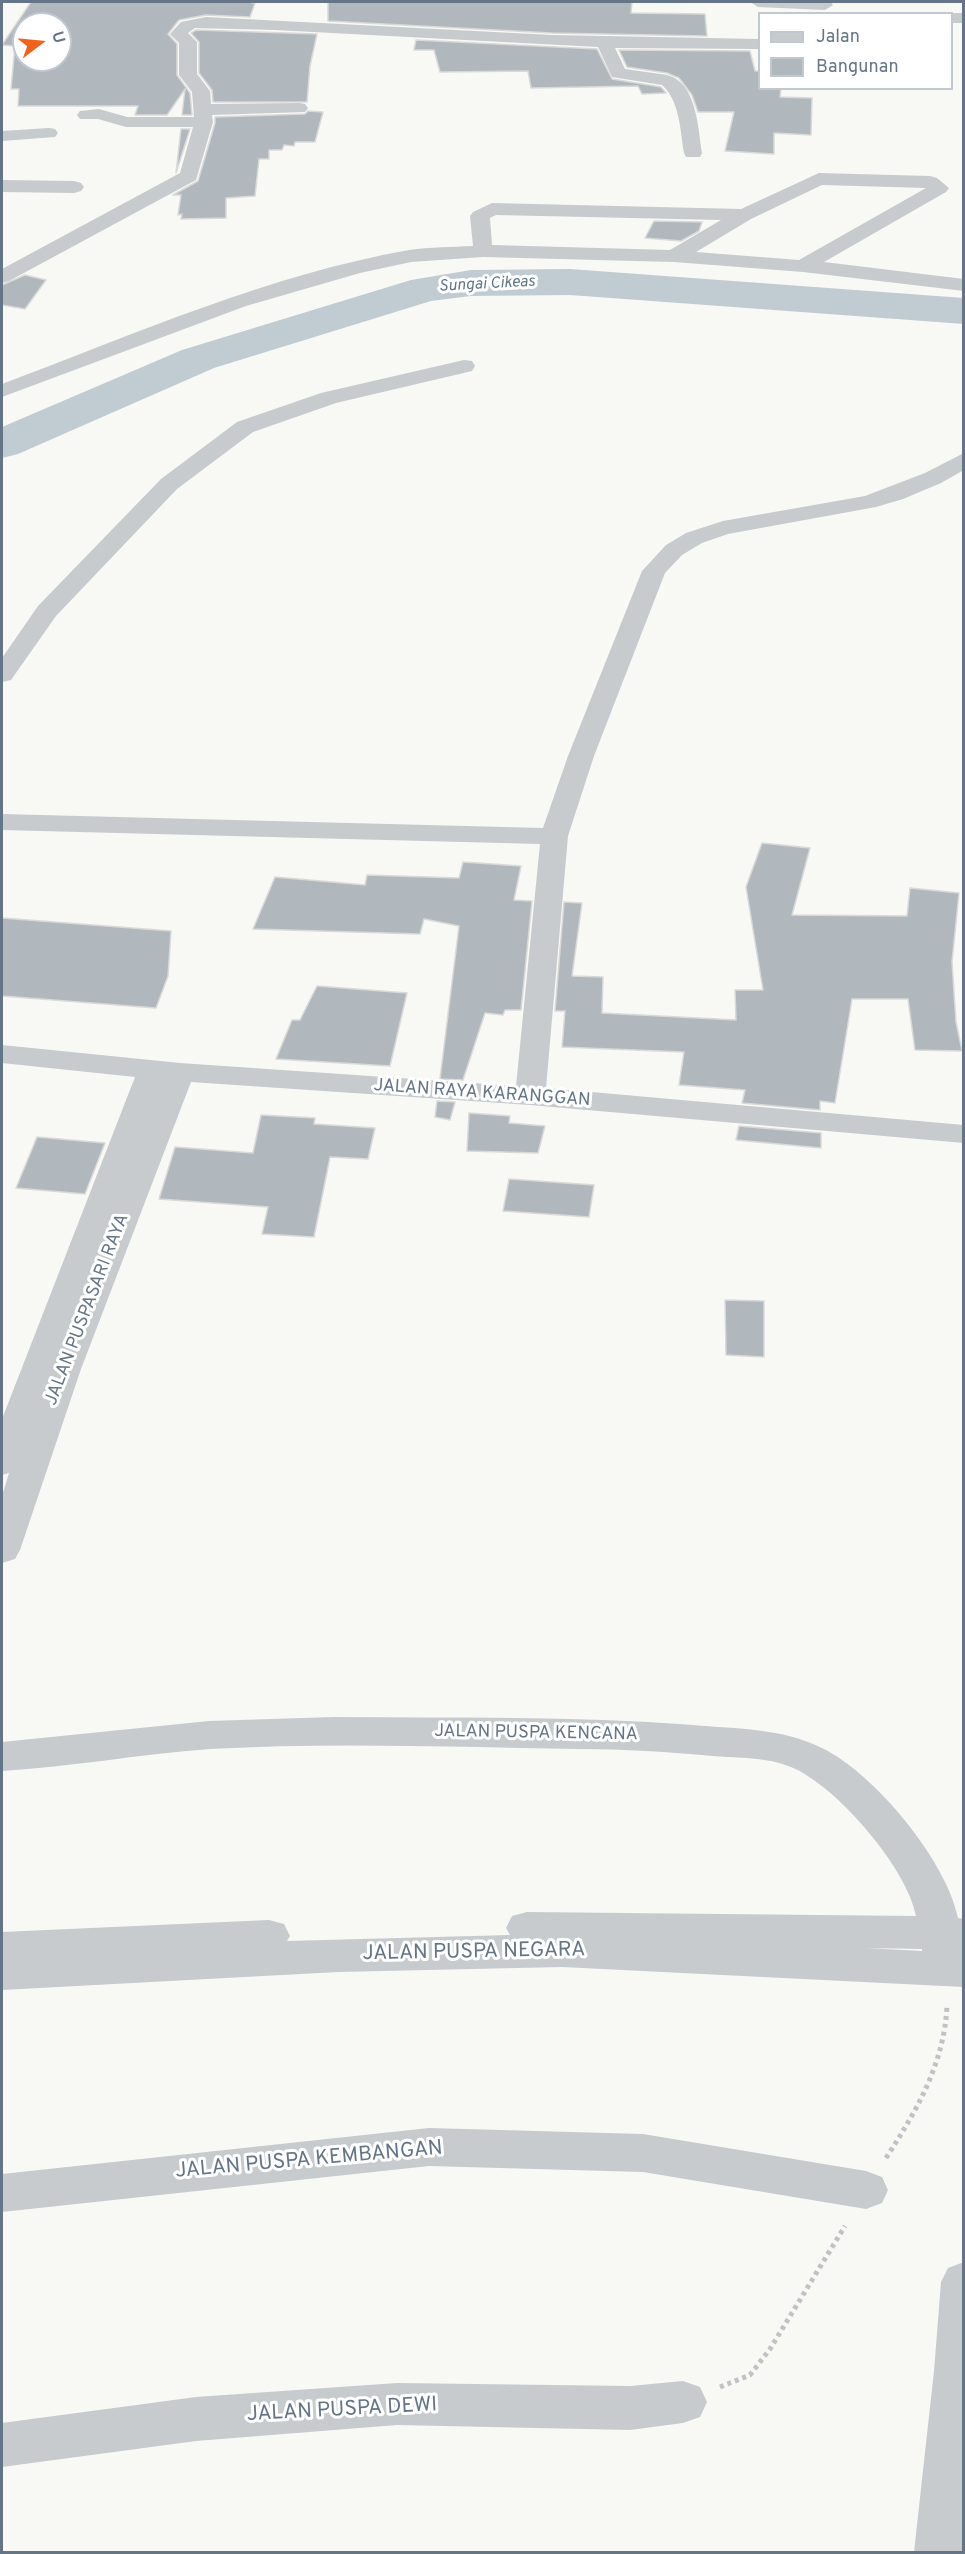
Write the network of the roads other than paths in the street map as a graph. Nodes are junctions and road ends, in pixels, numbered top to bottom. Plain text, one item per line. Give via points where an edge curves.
1 (214, 2) edge
2 (758, 2) edge
3 (826, 7) edge
4 (206, 22) junction
5 (340, 26) junction
6 (331, 44) dead end
7 (605, 44) junction
8 (758, 44) edge
9 (299, 108) dead end
10 (87, 115) dead end
11 (204, 116) junction
12 (49, 133) dead end
13 (2, 136) edge
14 (693, 153) dead end
15 (2, 186) edge
16 (74, 187) dead end
17 (744, 215) junction
18 (483, 251) junction
19 (674, 256) junction
20 (803, 266) junction
21 (954, 266) dead end
22 (2, 277) edge
23 (927, 282) junction
24 (963, 285) edge
25 (464, 366) dead end
26 (2, 391) edge
27 (960, 467) edge
28 (2, 675) edge
29 (2, 822) edge
30 (554, 836) junction
31 (2, 1054) edge
32 (167, 1071) junction
33 (530, 1096) junction
34 (963, 1134) edge
35 (2, 1462) edge
36 (2, 1550) edge
37 (2, 1757) edge
38 (487, 1939) junction
39 (2, 1949) edge
40 (954, 1952) edge
41 (2, 1973) edge
42 (866, 2190) dead end
43 (2, 2193) edge
44 (963, 2282) edge
45 (961, 2373) edge
46 (683, 2402) dead end
47 (2, 2445) edge
48 (938, 2553) edge

1 - 4 street
2 - 3 street
4 - 5 street
4 - 11 street via 186,25 179,34 188,42 188,75 201,91
5 - 6 street
5 - 7 street
7 - 8 street
7 - 14 street via 618,73 664,79 674,85 682,99
9 - 11 street
10 - 11 street via 99,114 126,122
11 - 22 street via 189,176
12 - 13 street
15 - 16 street
17 - 18 street via 492,209 480,216
17 - 19 street
17 - 20 street via 819,179 930,182 939,188
18 - 19 street
18 - 26 street via 411,256 306,282 239,302
19 - 20 street
20 - 23 street
21 - 23 street
23 - 24 street
25 - 28 street via 329,398 245,426 160,493 46,611
27 - 30 street via 868,502 723,528 693,538 674,550 654,571
29 - 30 street
30 - 33 street
31 - 32 street, JALAN RAYA KARANGGAN
32 - 33 street, JALAN RAYA KARANGGAN
32 - 35 street, JALAN PUSPASARI RAYA
32 - 36 street, JALAN PUSPASARI RAYA
33 - 34 street, JALAN RAYA KARANGGAN
37 - 40 street, JALAN PUSPA KENCANA via 209,1735 334,1731 636,1735 773,1746 808,1758 840,1778 880,1818 934,1901
38 - 39 street, JALAN PUSPA NEGARA
38 - 40 street, JALAN PUSPA NEGARA via 562,1950
38 - 41 street, JALAN PUSPA NEGARA via 338,1955
42 - 43 street, JALAN PUSPA KEMBANGAN via 643,2153 429,2146
44 - 45 street
45 - 48 street
46 - 47 street, JALAN PUSPA DEWI via 630,2408 396,2404 196,2419

